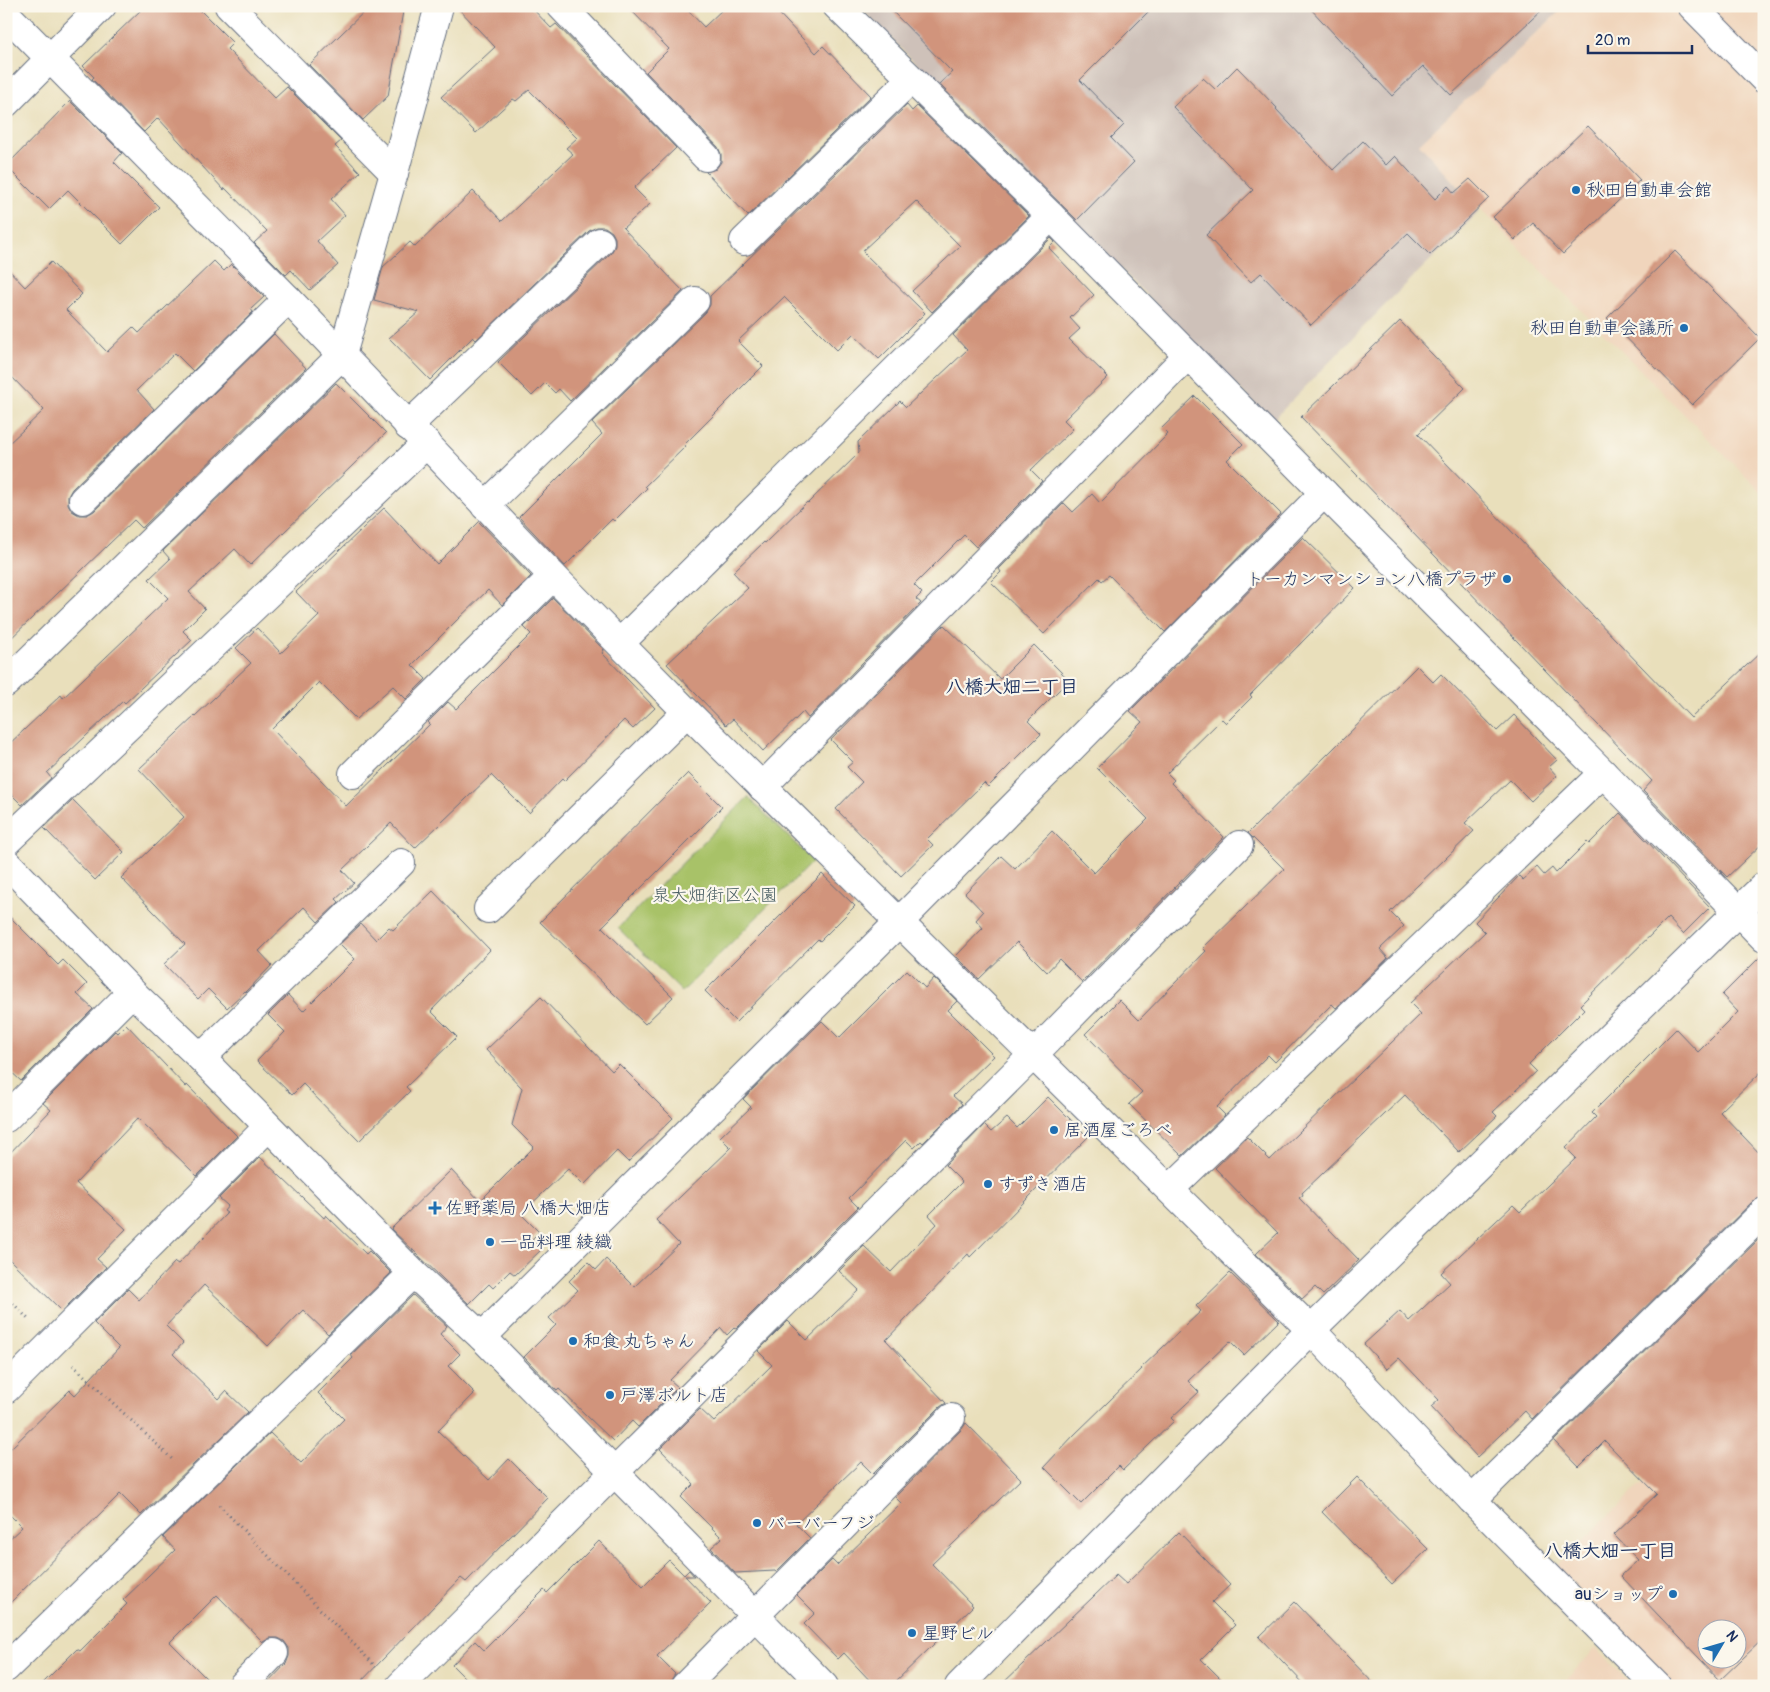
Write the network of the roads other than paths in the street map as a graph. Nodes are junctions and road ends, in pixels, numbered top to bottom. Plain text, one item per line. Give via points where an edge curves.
1 (102, 6) edge
2 (229, 6) edge
3 (439, 6) edge
4 (561, 6) edge
5 (837, 6) edge
6 (1692, 6) edge
7 (6, 14) edge
8 (51, 58) junction
9 (912, 79) junction
10 (1764, 79) edge
11 (6, 103) edge
12 (706, 157) dead end
13 (394, 173) junction
14 (1051, 216) junction
15 (744, 241) dead end
16 (600, 242) dead end
17 (288, 299) junction
18 (695, 301) dead end
19 (342, 355) junction
20 (1188, 355) junction
21 (417, 434) junction
22 (1324, 493) junction
23 (83, 500) dead end
24 (485, 506) junction
25 (553, 576) junction
26 (620, 643) junction
27 (6, 683) edge
28 (687, 712) junction
29 (1603, 773) junction
30 (353, 774) dead end
31 (762, 787) junction
32 (6, 842) edge
33 (1239, 846) dead end
34 (6, 862) edge
35 (400, 863) dead end
36 (1764, 886) edge
37 (488, 909) dead end
38 (1738, 912) junction
39 (898, 922) junction
40 (1764, 938) edge
41 (132, 992) junction
42 (1033, 1056) junction
43 (201, 1058) junction
44 (6, 1118) edge
45 (268, 1127) junction
46 (1170, 1189) junction
47 (1764, 1212) edge
48 (413, 1273) junction
49 (1311, 1330) junction
50 (482, 1337) junction
51 (6, 1389) edge
52 (950, 1418) dead end
53 (614, 1472) junction
54 (1472, 1500) junction
55 (755, 1615) junction
56 (274, 1653) dead end
57 (6, 1668) edge
58 (242, 1686) edge
59 (400, 1686) edge
60 (685, 1686) edge
61 (824, 1686) edge
62 (960, 1686) edge
63 (1658, 1686) edge

1 - 8 street
2 - 13 street
3 - 13 street
4 - 12 street
5 - 9 street
6 - 10 street
7 - 8 street
8 - 11 street
8 - 17 street
9 - 14 street
9 - 15 street
13 - 19 street
14 - 20 street
14 - 26 street
16 - 21 street
17 - 19 street
17 - 23 street
18 - 24 street
19 - 21 street
19 - 27 street
20 - 22 street
20 - 31 street
21 - 24 street
21 - 32 street
22 - 29 street
22 - 39 street
24 - 25 street
25 - 26 street
25 - 30 street
26 - 28 street
28 - 31 street
28 - 37 street
29 - 38 street
29 - 46 street
31 - 39 street
33 - 42 street
34 - 41 street
35 - 43 street
36 - 38 street
38 - 40 street
38 - 49 street
39 - 42 street
39 - 50 street
41 - 43 street
41 - 44 street
42 - 46 street
42 - 53 street
43 - 45 street
45 - 48 street
45 - 51 street
46 - 49 street
47 - 54 street
48 - 50 street
48 - 57 street
49 - 54 street
49 - 62 street
50 - 53 street
52 - 55 street
53 - 55 street
53 - 59 street
54 - 63 street
55 - 60 street
55 - 61 street
56 - 58 street

